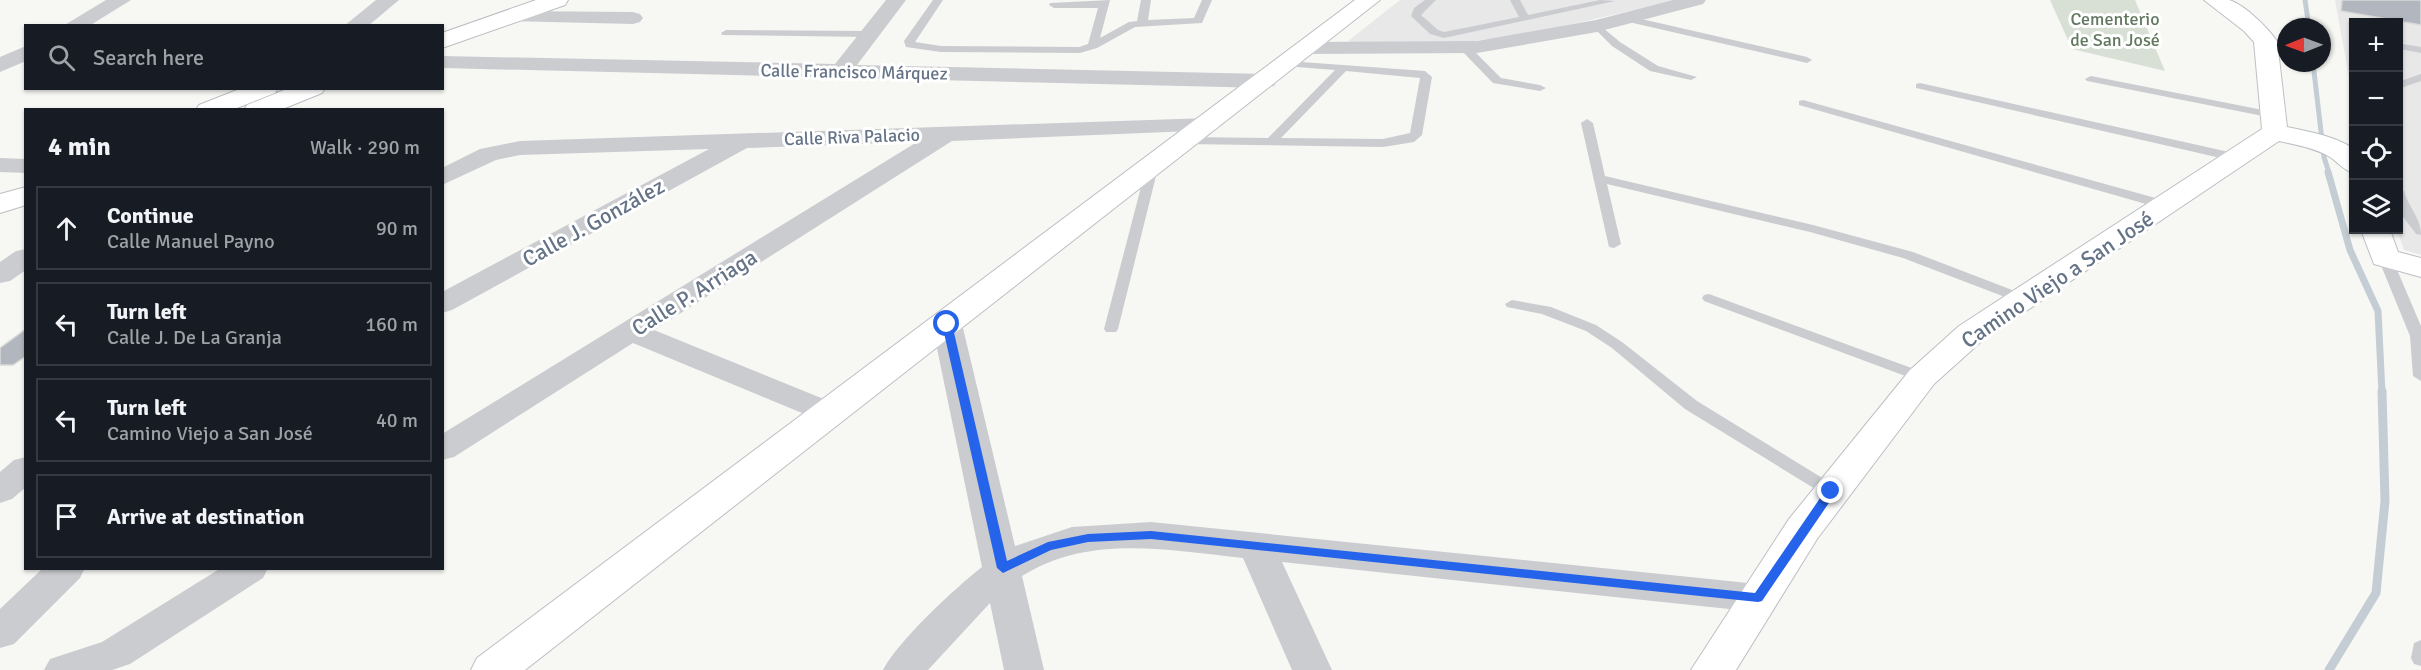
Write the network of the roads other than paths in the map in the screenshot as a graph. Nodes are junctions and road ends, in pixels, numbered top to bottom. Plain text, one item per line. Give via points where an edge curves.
1 (121, 0) edge
2 (389, 0) edge
3 (557, 0) edge
4 (896, 0) edge
5 (938, 0) edge
6 (1146, 0) edge
7 (1207, 0) edge
8 (1369, 0) edge
9 (1431, 0) edge
10 (1515, 0) edge
11 (1696, 0) edge
12 (2215, 0) edge
13 (1609, 1) edge
14 (1104, 3) edge
15 (1570, 4) edge
16 (1054, 5) dead end
17 (511, 8) edge
18 (1633, 16) junction
19 (633, 18) dead end
20 (1525, 19) junction
21 (1142, 23) junction
22 (78, 24) edge
23 (357, 24) edge
24 (444, 25) edge
25 (1597, 26) junction
26 (726, 33) dead end
27 (870, 34) junction
28 (444, 40) edge
29 (1093, 46) junction
30 (2403, 47) dead end
31 (1466, 48) junction
32 (2421, 51) edge
33 (0, 52) edge
34 (24, 52) edge
35 (24, 53) edge
36 (1807, 60) dead end
37 (444, 62) edge
38 (1287, 64) junction
39 (0, 65) edge
40 (1344, 67) junction
41 (841, 71) junction
42 (1691, 77) dead end
43 (2421, 77) edge
44 (2091, 79) dead end
45 (2403, 84) edge
46 (1920, 86) dead end
47 (1540, 88) dead end
48 (261, 90) edge
49 (308, 90) edge
50 (1803, 103) dead end
51 (213, 108) edge
52 (261, 108) edge
53 (1587, 123) dead end
54 (2280, 128) junction
55 (1198, 133) junction
56 (946, 134) junction
57 (743, 140) junction
58 (1271, 142) junction
59 (2238, 158) junction
60 (2349, 160) edge
61 (0, 165) edge
62 (24, 166) edge
63 (1152, 168) junction
64 (24, 176) edge
65 (444, 178) edge
66 (1600, 179) junction
67 (0, 184) edge
68 (24, 196) edge
69 (0, 204) edge
70 (2165, 205) junction
71 (2403, 207) edge
72 (2421, 231) edge
73 (2377, 234) edge
74 (1614, 244) dead end
75 (24, 258) edge
76 (2385, 258) junction
77 (2421, 268) edge
78 (0, 275) edge
79 (2403, 296) junction
80 (1709, 298) dead end
81 (2023, 299) junction
82 (2421, 301) edge
83 (444, 303) edge
84 (1512, 304) dead end
85 (947, 324) junction
86 (1111, 329) dead end
87 (631, 331) junction
88 (2421, 370) edge
89 (1922, 377) junction
90 (830, 413) junction
91 (444, 448) edge
92 (24, 470) edge
93 (0, 491) edge
94 (1831, 491) junction
95 (1257, 547) junction
96 (1003, 568) junction
97 (65, 570) edge
98 (247, 570) edge
99 (1758, 598) junction
100 (0, 633) edge
101 (2421, 648) edge
102 (2421, 658) edge
103 (64, 670) edge
104 (493, 670) edge
105 (903, 670) edge
106 (1024, 670) edge
107 (1312, 670) edge
108 (1713, 670) edge

1 - 22 street
2 - 23 street
3 - 17 street
4 - 27 street
5 - 29 lane via 909,40 910,45 1046,51
6 - 21 lane
7 - 21 lane via 1202,17 1193,23
8 - 38 street
9 - 20 lane via 1416,16 1434,32 1444,35
10 - 20 lane
11 - 18 street, Calle Francisco Márquez
12 - 54 street via 2252,26 2265,41
13 - 15 lane
13 - 18 lane
14 - 16 lane
14 - 29 lane
15 - 20 lane
17 - 19 street
17 - 24 street
17 - 28 street
18 - 25 street, Calle Francisco Márquez
18 - 36 lane
21 - 29 lane via 1125,27
25 - 31 street, Calle Francisco Márquez
25 - 42 lane via 1654,69
26 - 27 lane
27 - 41 street
30 - 32 lane
31 - 38 street, Calle Francisco Márquez
31 - 47 lane via 1497,81
33 - 34 street
35 - 39 street
37 - 41 street, Calle Francisco Márquez
38 - 40 lane
38 - 41 street, Calle Francisco Márquez
38 - 55 street
40 - 58 lane
40 - 58 lane via 1410,71 1426,77 1416,135 1399,142
43 - 45 lane
44 - 54 lane
46 - 59 lane
48 - 51 street
49 - 52 street
50 - 70 lane
53 - 66 lane
54 - 59 street, Camino Viejo a San José
54 - 60 street
55 - 56 street, Calle Riva Palacio
55 - 58 lane
55 - 63 street
56 - 57 street, Calle Riva Palacio
56 - 87 street, Calle P. Arriaga
57 - 65 street, Calle Riva Palacio via 520,148 496,152
57 - 83 street, Calle J. González
59 - 70 street, Camino Viejo a San José
61 - 62 street
63 - 85 street
63 - 86 lane
64 - 67 street
66 - 74 lane
66 - 81 lane via 1908,255
68 - 69 street
70 - 81 street, Camino Viejo a San José
71 - 72 lane
73 - 76 street
75 - 78 street
76 - 77 street
76 - 79 lane
79 - 82 lane
79 - 88 lane via 2418,336
80 - 89 lane
81 - 89 street, Camino Viejo a San José via 1971,333
84 - 94 lane via 1546,310 1591,328 1701,411
85 - 90 street
85 - 96 street
87 - 90 street
87 - 91 street, Calle P. Arriaga
89 - 94 street, Camino Viejo a San José
90 - 104 street
92 - 93 street
94 - 99 street, Camino Viejo a San José
95 - 96 street via 1151,535 1088,538 1048,546
95 - 99 street
95 - 107 street
96 - 105 street
96 - 106 street
97 - 100 street
98 - 103 street via 116,652
99 - 108 street, Camino Viejo a San José
101 - 102 lane

